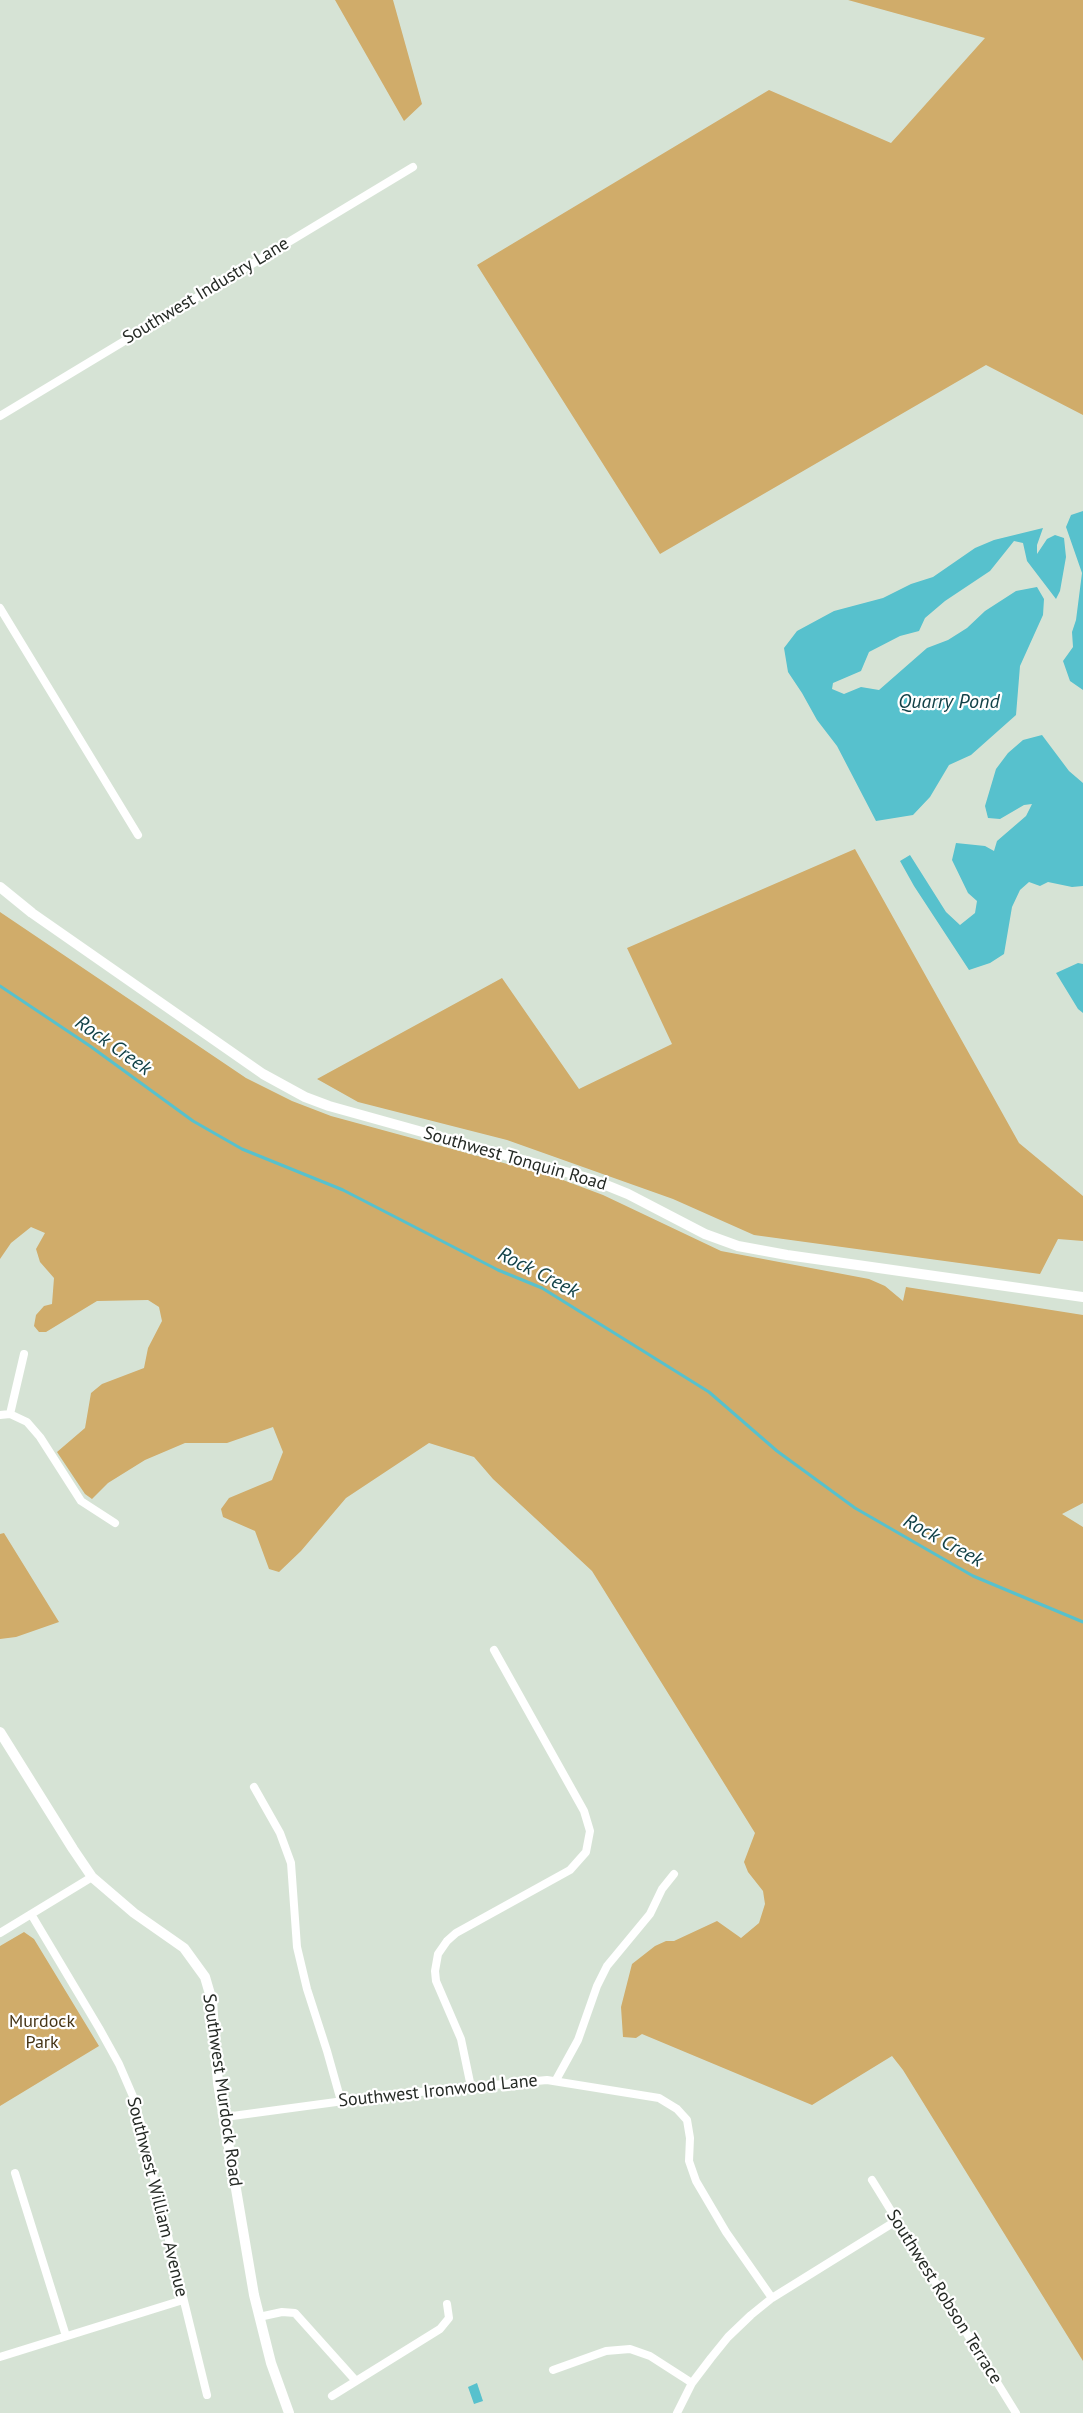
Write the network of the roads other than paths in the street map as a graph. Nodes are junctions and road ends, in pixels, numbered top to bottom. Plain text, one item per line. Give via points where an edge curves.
1 (413, 167) dead end
2 (0, 416) edge
3 (0, 608) edge
4 (138, 835) dead end
5 (0, 887) edge
6 (1083, 1297) edge
7 (24, 1354) dead end
8 (10, 1414) junction
9 (0, 1415) edge
10 (115, 1523) dead end
11 (494, 1650) dead end
12 (0, 1732) edge
13 (254, 1787) dead end
14 (674, 1874) dead end
15 (92, 1877) junction
16 (31, 1914) junction
17 (0, 1933) edge
18 (556, 2080) junction
19 (471, 2087) junction
20 (340, 2101) junction
21 (225, 2117) junction
22 (15, 2173) dead end
23 (872, 2180) dead end
24 (896, 2221) junction
25 (772, 2298) junction
26 (183, 2300) junction
27 (447, 2304) dead end
28 (259, 2317) junction
29 (66, 2336) junction
30 (0, 2357) edge
31 (553, 2370) dead end
32 (356, 2381) junction
33 (692, 2383) junction
34 (207, 2394) dead end
35 (332, 2396) dead end
36 (289, 2413) edge
37 (677, 2413) edge
38 (1016, 2413) edge

1 - 2 street, Southwest Industry Lane
3 - 4 street
5 - 6 main road, Southwest Tonquin Road via 262,1074 305,1097 591,1179 738,1246
7 - 8 street
8 - 9 street
8 - 10 street via 27,1422 40,1437 81,1501
11 - 19 street via 584,1811 590,1832 586,1852 578,1863 456,1933 438,1954 436,1981 461,2039
12 - 15 main road, Southwest Murdock Road
13 - 20 street via 280,1833 291,1863 297,1947
14 - 18 street, Southwest Ironwood Lane via 650,1914 607,1966 578,2040
15 - 16 street
15 - 21 main road, Southwest Murdock Road via 184,1948 202,1972 212,2001 218,2083
16 - 17 street
16 - 26 street, Southwest William Avenue via 99,2028 135,2101
18 - 19 street, Southwest Ironwood Lane
18 - 25 street via 659,2098 682,2114 689,2128 689,2161 696,2181
19 - 20 street, Southwest Ironwood Lane
20 - 21 street, Southwest Ironwood Lane
21 - 28 main road, Southwest Murdock Road
22 - 29 street
23 - 24 street, Southwest Robson Terrace
24 - 25 street
24 - 38 street, Southwest Robson Terrace
25 - 33 street via 728,2337
26 - 29 street
26 - 34 street, Southwest William Avenue
27 - 32 street via 449,2318 440,2329
28 - 32 street via 295,2313
28 - 36 main road, Southwest Murdock Road
29 - 30 street
31 - 33 street via 606,2350 630,2349 650,2356
32 - 35 street
33 - 37 street

